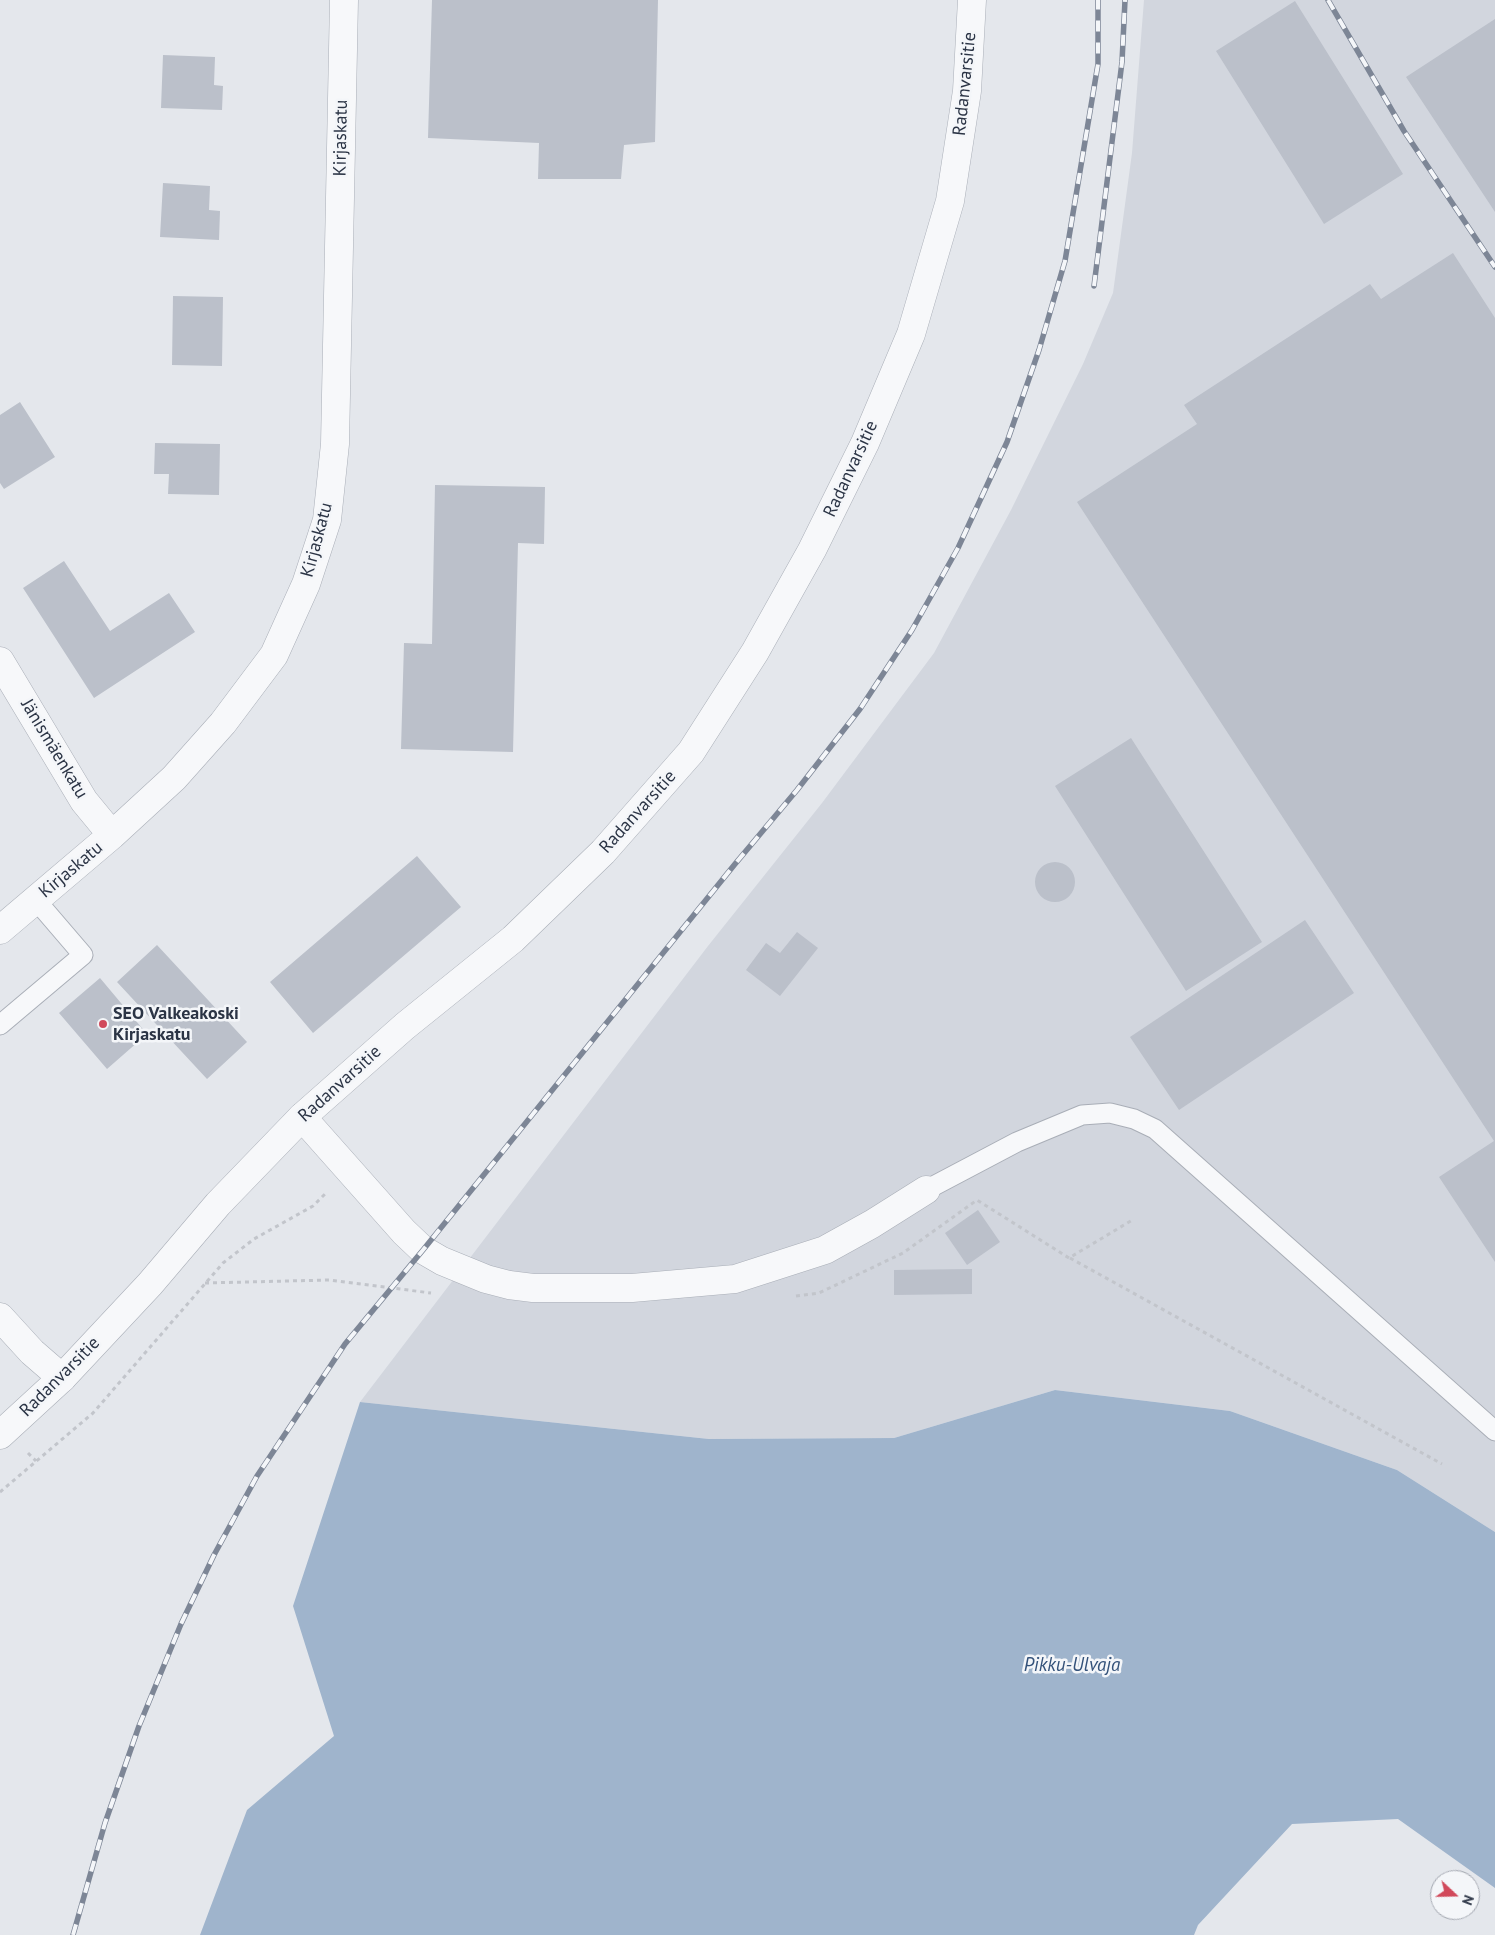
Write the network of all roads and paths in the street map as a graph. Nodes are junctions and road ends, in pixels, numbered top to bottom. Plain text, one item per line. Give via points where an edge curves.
1 (344, 0) edge
2 (972, 0) edge
3 (0, 660) edge
4 (112, 835) junction
5 (35, 899) junction
6 (0, 930) edge
7 (0, 1025) edge
8 (302, 1117) junction
9 (349, 1169) junction
10 (926, 1190) joint
11 (1134, 1219) dead end
12 (945, 1221) dead end
13 (1069, 1258) junction
14 (205, 1283) junction
15 (438, 1294) dead end
16 (0, 1317) edge
17 (62, 1378) junction
18 (1495, 1431) edge
19 (0, 1435) edge
20 (1442, 1464) dead end
21 (0, 1492) edge

1 - 4 street, Kirjaskatu via 335,444 327,520 306,584 274,655 223,723 174,778
2 - 8 street, Radanvarsitie via 967,91 950,201 912,334 865,443 812,550 755,652 691,752 603,852 512,939 405,1026
3 - 4 street, Jänismäenkatu via 84,801
4 - 5 street, Kirjaskatu
5 - 6 street, Kirjaskatu
5 - 7 lane via 82,955
8 - 9 street
8 - 17 street, Radanvarsitie via 218,1204 150,1284
9 - 10 street via 423,1250 486,1279 533,1288 632,1288 735,1279 825,1250
9 - 14 path via 314,1206 254,1239 223,1263
10 - 18 lane via 1017,1142 1082,1115 1110,1113 1134,1119 1155,1129
11 - 13 path
12 - 13 path via 977,1200
13 - 20 path
14 - 15 path via 329,1280
14 - 21 path via 93,1413
16 - 17 street via 32,1352
17 - 19 street, Radanvarsitie

